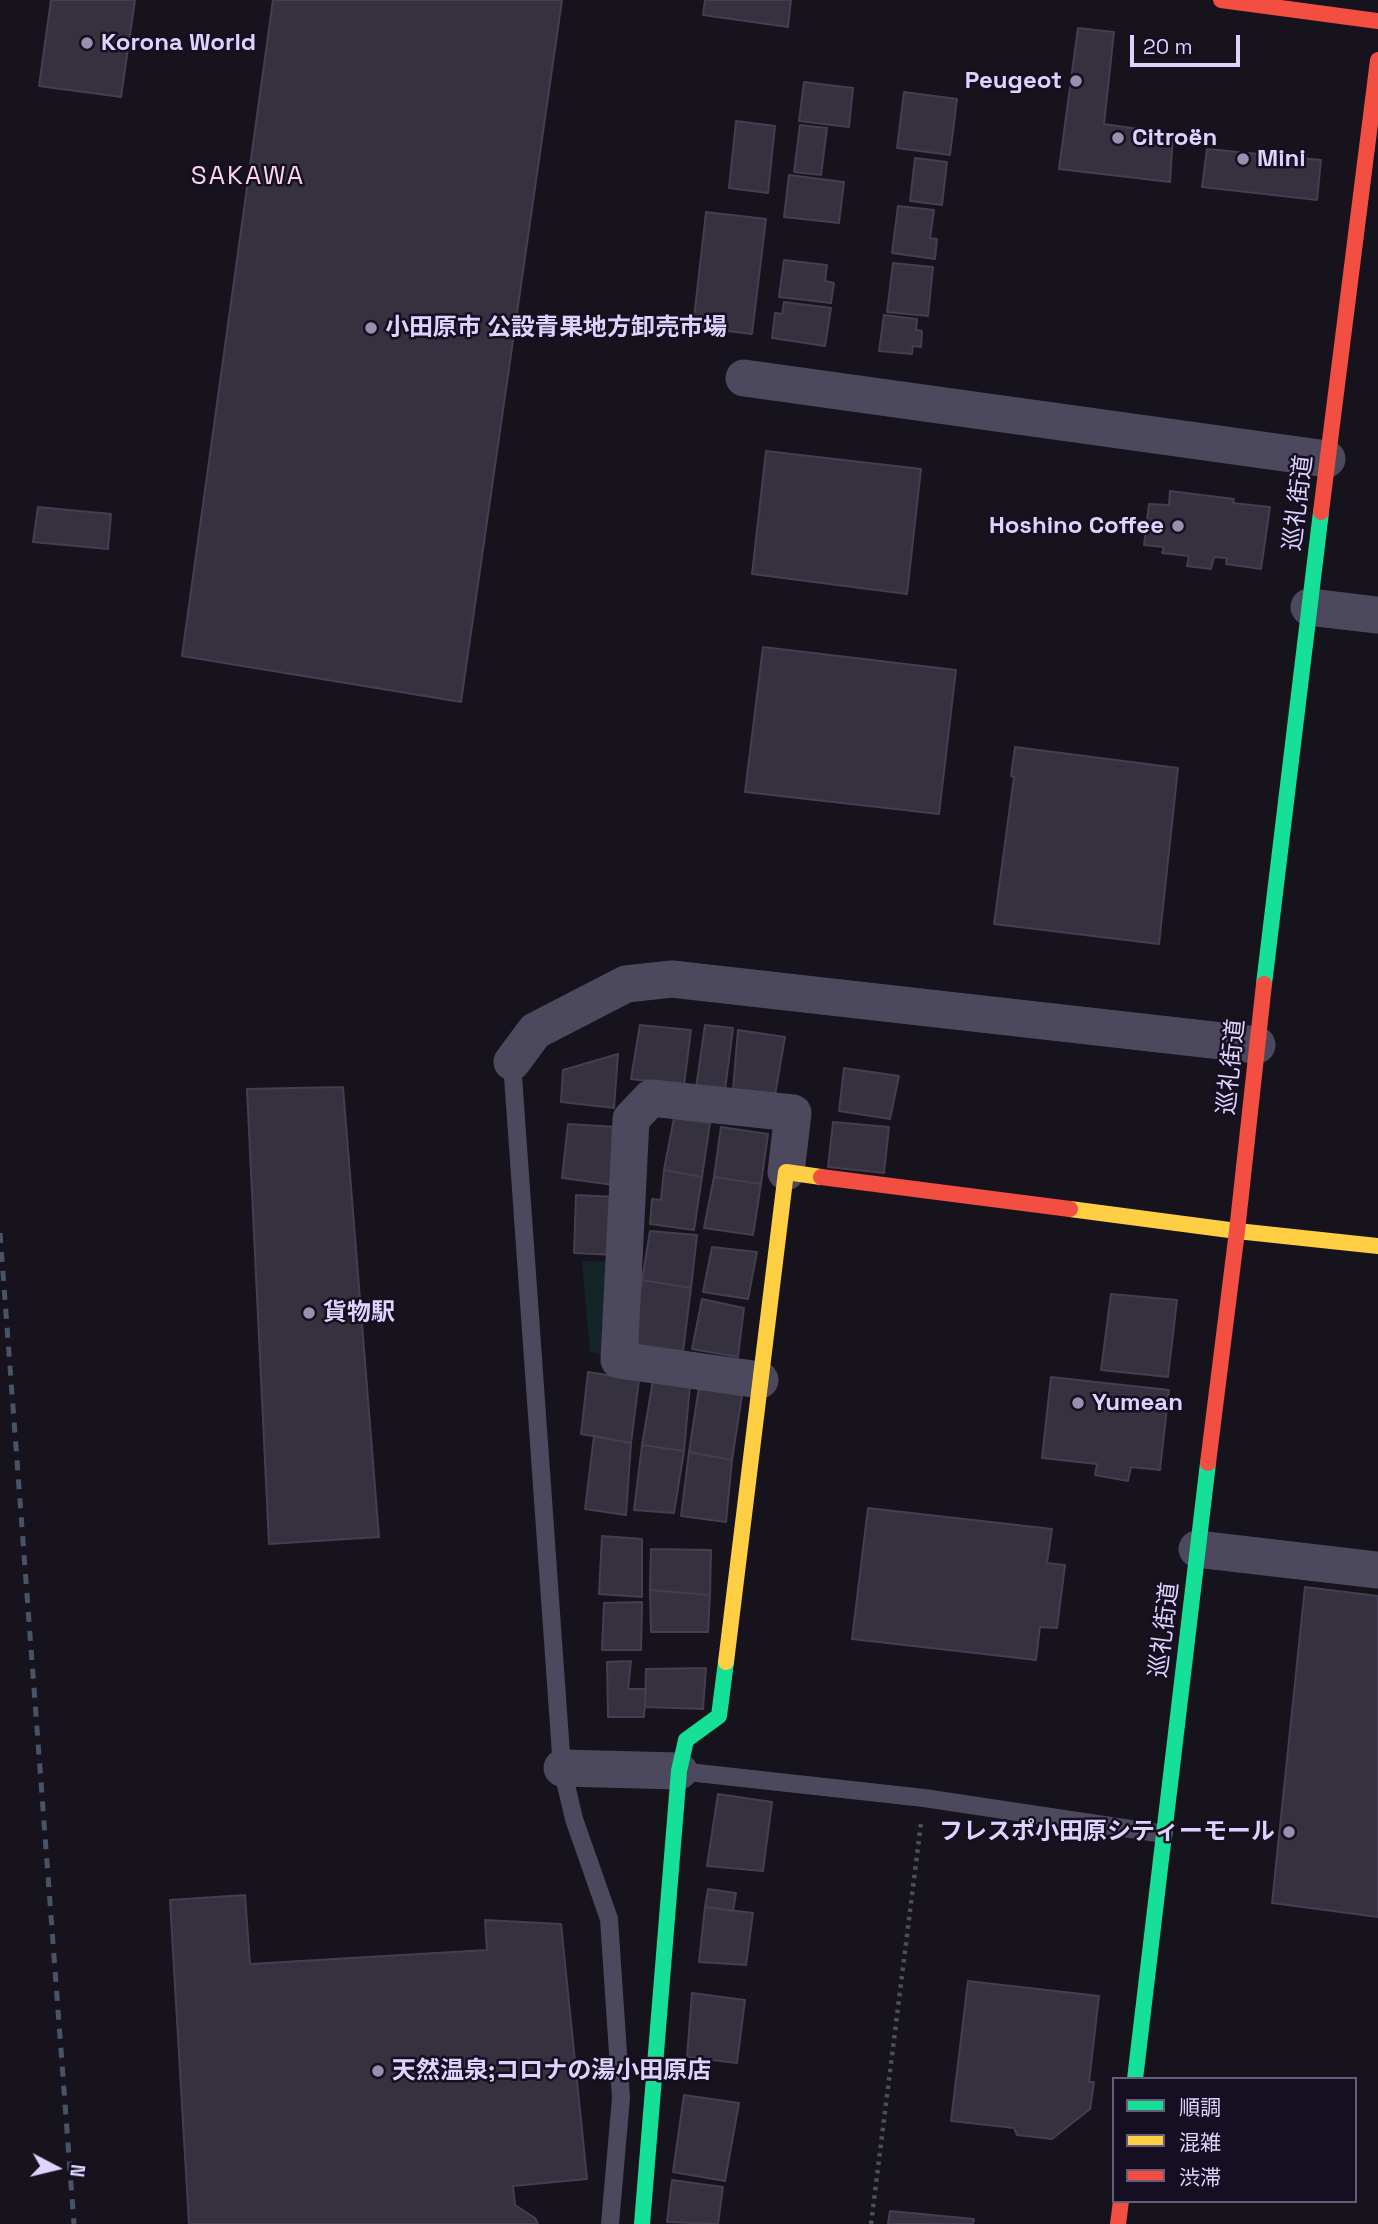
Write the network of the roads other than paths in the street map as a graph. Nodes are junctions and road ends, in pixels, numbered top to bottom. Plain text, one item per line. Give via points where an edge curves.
1 (1221, 0) edge
2 (1378, 22) edge
3 (1378, 60) edge
4 (744, 378) dead end
5 (1327, 459) junction
6 (1309, 607) junction
7 (1378, 615) edge
8 (1256, 1045) junction
9 (512, 1062) joint
10 (786, 1171) junction
11 (1237, 1231) junction
12 (1378, 1246) edge
13 (760, 1380) junction
14 (1197, 1549) junction
15 (1378, 1570) edge
16 (562, 1768) junction
17 (680, 1771) junction
18 (1164, 1834) junction
19 (1135, 2077) edge
20 (1121, 2203) edge
21 (610, 2224) edge
22 (642, 2224) edge
23 (1118, 2224) edge

1 - 2 street
3 - 5 street, 巡礼街道
4 - 5 street
5 - 6 street, 巡礼街道
6 - 7 street
6 - 8 street, 巡礼街道
8 - 9 street via 672,979 626,984 535,1031
8 - 11 street, 巡礼街道
9 - 16 lane
10 - 11 street
10 - 13 street
10 - 13 street via 793,1113 651,1098 631,1119 619,1360
11 - 12 street
11 - 14 street, 巡礼街道
13 - 17 street via 719,1716 686,1740
14 - 15 street
14 - 18 street, 巡礼街道
16 - 17 street
16 - 21 lane via 574,1819 609,1919 621,2098
17 - 18 lane via 924,1798
17 - 22 street
18 - 19 street, 巡礼街道
20 - 23 street

